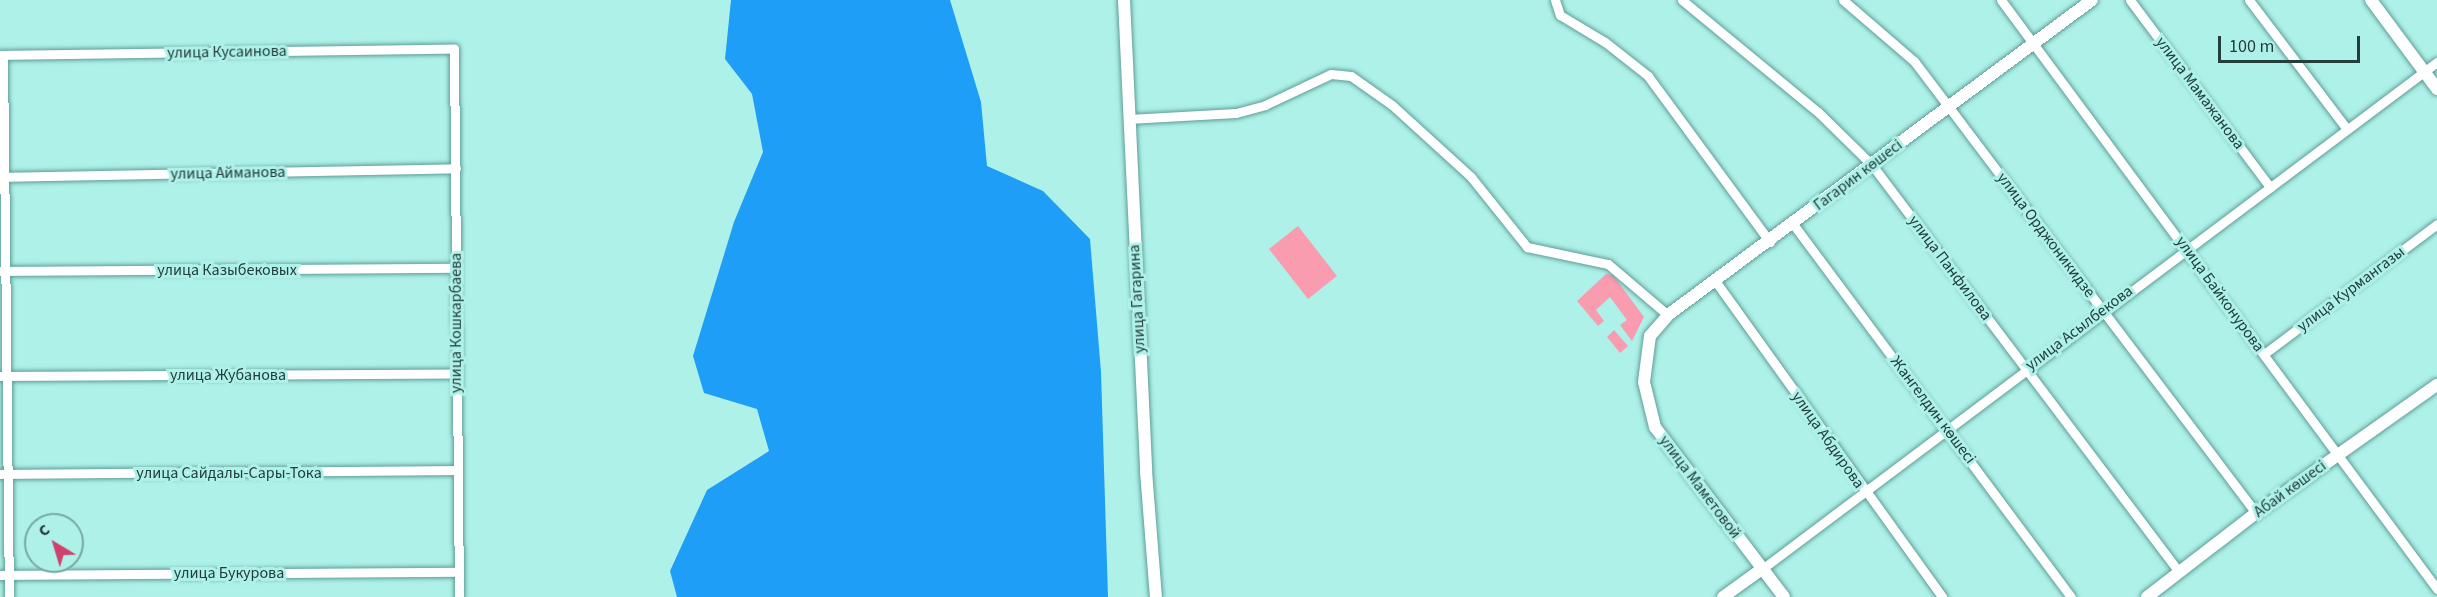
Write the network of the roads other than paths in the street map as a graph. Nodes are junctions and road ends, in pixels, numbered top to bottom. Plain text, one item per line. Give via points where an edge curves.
1 (1124, 0) edge
2 (1555, 0) edge
3 (1682, 0) edge
4 (1844, 0) edge
5 (2001, 0) edge
6 (2092, 0) edge
7 (2130, 0) edge
8 (2249, 0) edge
9 (2372, 0) edge
10 (2033, 43) junction
11 (454, 49) joint
12 (1, 55) edge
13 (2437, 62) edge
14 (2424, 72) junction
15 (2437, 89) edge
16 (1950, 107) junction
17 (1128, 119) junction
18 (2, 124) edge
19 (2346, 128) junction
20 (1872, 165) junction
21 (456, 168) junction
22 (3, 177) edge
23 (2270, 187) junction
24 (1793, 224) junction
25 (2437, 224) edge
26 (1770, 242) junction
27 (2186, 248) junction
28 (455, 268) junction
29 (4, 271) edge
30 (1716, 282) junction
31 (2102, 310) junction
32 (1668, 315) junction
33 (2264, 354) junction
34 (1644, 364) joint
35 (2025, 368) junction
36 (456, 374) junction
37 (4, 376) edge
38 (2437, 385) edge
39 (1948, 429) junction
40 (2339, 453) junction
41 (457, 470) junction
42 (4, 474) edge
43 (1866, 494) junction
44 (2256, 513) junction
45 (1762, 568) junction
46 (458, 572) junction
47 (2179, 572) junction
48 (5, 575) edge
49 (2437, 589) edge
50 (9, 597) edge
51 (459, 597) edge
52 (1156, 597) edge
53 (1723, 597) edge
54 (1784, 597) edge
55 (1942, 597) edge
56 (2071, 597) edge
57 (2147, 597) edge

1 - 17 street, улица Гагарина
2 - 26 street via 1560,15 1605,42 1648,76
3 - 20 street, улица Панфилова via 1818,112
4 - 16 street, улица Орджоникидзе via 1914,61
5 - 10 street, улица Байконурова
6 - 10 street, Гагарин көшесі
7 - 23 street, улица Мамажанова
8 - 19 street
9 - 14 street
10 - 16 street, Гагарин көшесі
10 - 27 street, улица Байконурова
11 - 12 street, улица Кусаинова
11 - 21 street, улица Кошкарбаева
12 - 18 street
13 - 14 street, улица Асылбекова
14 - 15 street
14 - 19 street, улица Асылбекова
16 - 20 street, Гагарин көшесі
16 - 31 street, улица Орджоникидзе
17 - 32 street via 1236,113 1265,105 1330,74 1352,76 1392,105 1471,177 1527,247 1608,264
17 - 52 street, улица Гагарина
18 - 22 street
19 - 23 street, улица Асылбекова
20 - 24 street, Гагарин көшесі
20 - 35 street, улица Панфилова
21 - 22 street, улица Айманова
21 - 28 street, улица Кошкарбаева
22 - 29 street
23 - 27 street, улица Асылбекова
24 - 26 street, Гагарин көшесі
24 - 39 street, Жангелдин көшесі
25 - 33 street, улица Курмангазы
26 - 30 street, Гагарин көшесі
27 - 31 street, улица Асылбекова
27 - 33 street, улица Байконурова
28 - 29 street, улица Казыбековых
28 - 36 street, улица Кошкарбаева
29 - 37 street
30 - 32 street, Гагарин көшесі
30 - 43 street, улица Абдирова
31 - 35 street, улица Асылбекова
31 - 44 street, улица Орджоникидзе
32 - 34 street, Гагарин көшесі via 1650,336
33 - 40 street, улица Байконурова
34 - 45 street, улица Маметовой via 1644,382 1655,427
35 - 39 street, улица Асылбекова
35 - 47 street, улица Панфилова
36 - 37 street, улица Жубанова
36 - 41 street, улица Кошкарбаева
37 - 42 street
38 - 40 street, Абай көшесі
39 - 43 street, улица Асылбекова
39 - 56 street, Жангелдин көшесі
40 - 44 street, Абай көшесі
40 - 49 street, улица Байконурова
41 - 42 street, улица Сайдалы-Сары-Тока
41 - 46 street, улица Кошкарбаева
42 - 48 street
43 - 45 street, улица Асылбекова
43 - 55 street, улица Абдирова
44 - 47 street, Абай көшесі
45 - 53 street, улица Асылбекова
45 - 54 street, улица Маметовой
46 - 48 street, улица Букурова
46 - 51 street, улица Кошкарбаева
47 - 57 street, Абай көшесі
48 - 50 street

